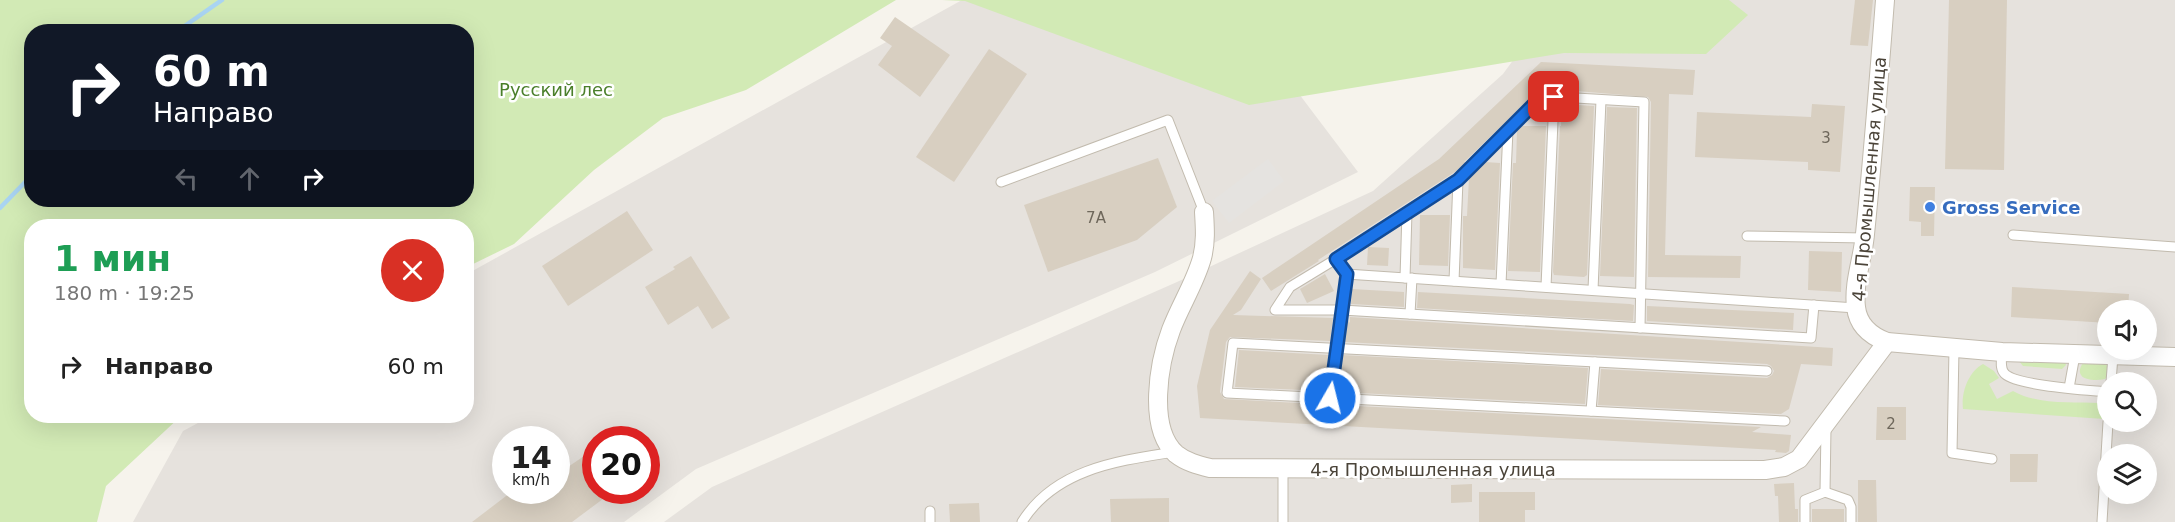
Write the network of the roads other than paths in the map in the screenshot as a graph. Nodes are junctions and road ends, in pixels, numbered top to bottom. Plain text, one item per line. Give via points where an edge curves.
1 (1886, 0) edge
2 (1554, 97) junction
3 (1601, 100) junction
4 (1508, 130) junction
5 (1458, 180) junction
6 (1001, 182) dead end
7 (1204, 212) joint
8 (1407, 212) junction
9 (1747, 236) dead end
10 (2013, 236) dead end
11 (1865, 238) junction
12 (2175, 247) edge
13 (1336, 259) junction
14 (1347, 274) junction
15 (1408, 278) junction
16 (1454, 281) junction
17 (1502, 284) junction
18 (1546, 287) junction
19 (1593, 290) junction
20 (1640, 293) junction
21 (1814, 305) junction
22 (1856, 308) junction
23 (1342, 310) junction
24 (1410, 314) junction
25 (1640, 328) junction
26 (1887, 342) junction
27 (1336, 348) junction
28 (1953, 349) junction
29 (2002, 352) junction
30 (2075, 355) junction
31 (2097, 356) edge
32 (2157, 357) edge
33 (2175, 357) edge
34 (1595, 362) junction
35 (1767, 371) dead end
36 (2069, 388) junction
37 (2097, 391) edge
38 (1330, 398) junction
39 (1591, 411) junction
40 (1785, 421) dead end
41 (1826, 423) junction
42 (2107, 432) edge
43 (1174, 452) junction
44 (1992, 459) dead end
45 (1283, 469) junction
46 (1825, 492) junction
47 (930, 511) dead end
48 (930, 522) edge
49 (1022, 522) edge
50 (1283, 522) edge
51 (1805, 522) edge
52 (1851, 522) edge
53 (2102, 522) edge

1 - 11 street, 4-я Промышленная улица
2 - 3 lane
2 - 4 lane via 1542,96
2 - 18 lane
3 - 19 lane
3 - 20 lane via 1644,102
4 - 5 lane
4 - 17 lane
5 - 8 lane
5 - 16 lane
6 - 7 lane via 1168,120
7 - 43 street via 1202,259 1162,361 1158,408 1161,426
8 - 13 lane
8 - 15 lane
9 - 11 lane
10 - 12 lane
11 - 22 street, 4-я Промышленная улица
13 - 14 lane
13 - 23 lane via 1290,287 1275,310
14 - 15 lane
14 - 23 lane
15 - 16 lane
15 - 24 lane
16 - 17 lane
17 - 18 lane
18 - 19 lane
19 - 20 lane
20 - 21 lane
20 - 25 lane
21 - 22 lane
21 - 25 lane via 1811,338
22 - 26 street, 4-я Промышленная улица via 1861,324 1873,336
23 - 24 lane
23 - 27 lane
24 - 25 lane
26 - 28 street, 4-я Промышленная улица
26 - 41 street, 4-я Промышленная улица
27 - 34 lane
27 - 38 lane
27 - 38 lane via 1233,343 1227,393
28 - 29 street, 4-я Промышленная улица
28 - 44 lane via 1952,453
29 - 30 street, 4-я Промышленная улица
29 - 36 lane via 2005,374 2020,381
30 - 31 street, 4-я Промышленная улица
30 - 36 lane
32 - 33 street, 4-я Промышленная улица
34 - 35 lane
34 - 39 lane
36 - 37 lane
38 - 39 lane
39 - 40 lane
41 - 45 street, 4-я Промышленная улица via 1799,459 1765,470
41 - 46 lane
42 - 53 lane
43 - 45 street, 4-я Промышленная улица via 1210,468
43 - 49 lane via 1118,461 1076,474 1052,489
45 - 50 lane
46 - 51 lane via 1805,500
46 - 52 lane via 1848,500
47 - 48 lane

